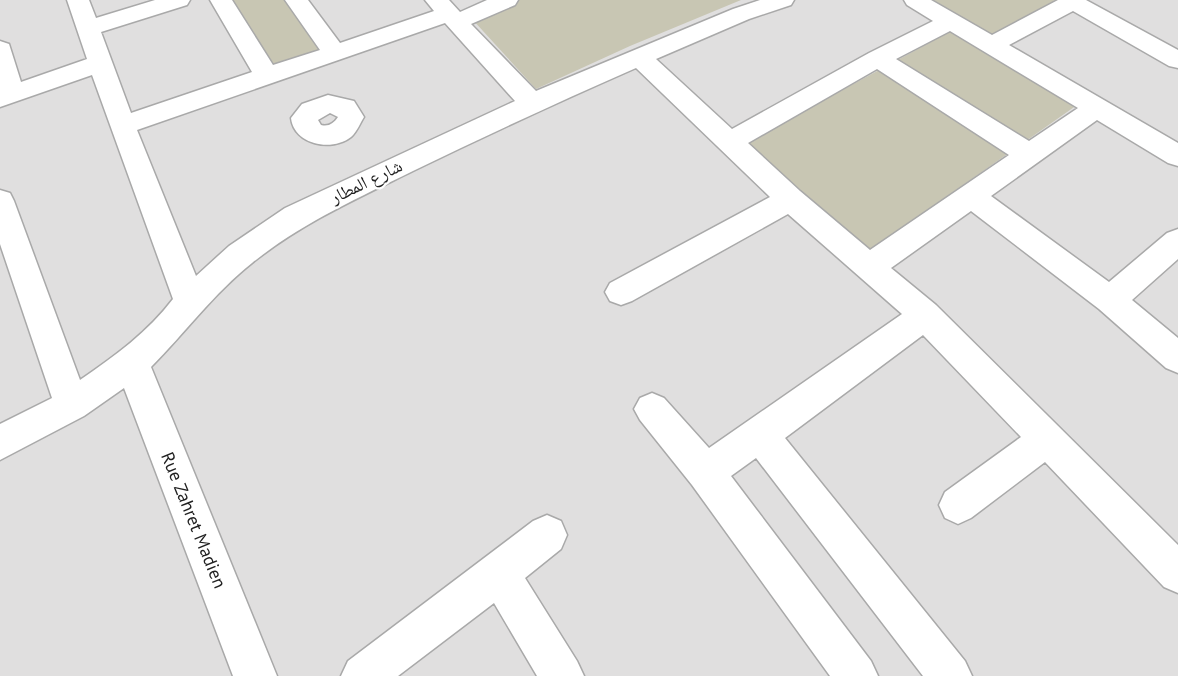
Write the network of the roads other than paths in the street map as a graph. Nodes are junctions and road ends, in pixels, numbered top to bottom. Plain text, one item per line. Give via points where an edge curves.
1 (78, 0) edge
2 (179, 0) edge
3 (221, 0) edge
4 (296, 0) edge
5 (507, 0) edge
6 (783, 0) edge
7 (915, 0) edge
8 (1071, 1) edge
9 (447, 12) edge
10 (951, 21) junction
11 (89, 28) junction
12 (991, 45) junction
13 (0, 49) edge
14 (335, 53) junction
15 (640, 58) junction
16 (878, 58) junction
17 (1178, 60) edge
18 (101, 63) junction
19 (295, 67) junction
20 (267, 76) junction
21 (6, 96) edge
22 (532, 103) junction
23 (320, 106) dead end
24 (1096, 108) junction
25 (122, 126) junction
26 (729, 142) junction
27 (1030, 156) junction
28 (1178, 156) edge
29 (970, 195) junction
30 (790, 199) junction
31 (0, 201) edge
32 (1178, 241) edge
33 (869, 267) junction
34 (621, 292) dead end
35 (1110, 300) junction
36 (190, 302) junction
37 (925, 315) junction
38 (1178, 358) edge
39 (132, 363) junction
40 (72, 405) junction
41 (652, 409) dead end
42 (760, 435) junction
43 (1046, 440) junction
44 (0, 443) edge
45 (705, 472) junction
46 (958, 504) dead end
47 (547, 535) dead end
48 (1178, 573) edge
49 (499, 574) junction
50 (255, 676) edge
51 (363, 676) edge
52 (562, 676) edge
53 (856, 676) edge
54 (950, 676) edge

1 - 11 street
2 - 11 street
3 - 20 street
4 - 14 street
5 - 9 street
6 - 15 street, شارع المطار
7 - 10 street
8 - 12 street
8 - 17 street
9 - 14 street
9 - 22 street
10 - 12 street
10 - 16 street
11 - 18 street
12 - 24 street
13 - 21 street
14 - 19 street
15 - 22 street, شارع المطار
15 - 26 street
16 - 26 street
16 - 27 street
18 - 21 street
18 - 25 street
19 - 20 street
19 - 23 street
20 - 25 street
22 - 36 street, شارع المطار via 295,216 240,255
24 - 27 street
24 - 28 street
25 - 36 street
26 - 30 street
27 - 29 street
29 - 33 street
29 - 35 street
30 - 33 street
30 - 34 street
31 - 40 street
32 - 35 street
33 - 37 street
35 - 38 street
36 - 39 street, شارع المطار
37 - 42 street
37 - 43 street
39 - 40 street, شارع المطار
39 - 50 street, Rue Zahret Madien
40 - 44 street, شارع المطار
41 - 45 street
42 - 45 street
42 - 54 street
43 - 46 street
43 - 48 street
45 - 53 street
47 - 49 street
49 - 51 street
49 - 52 street

